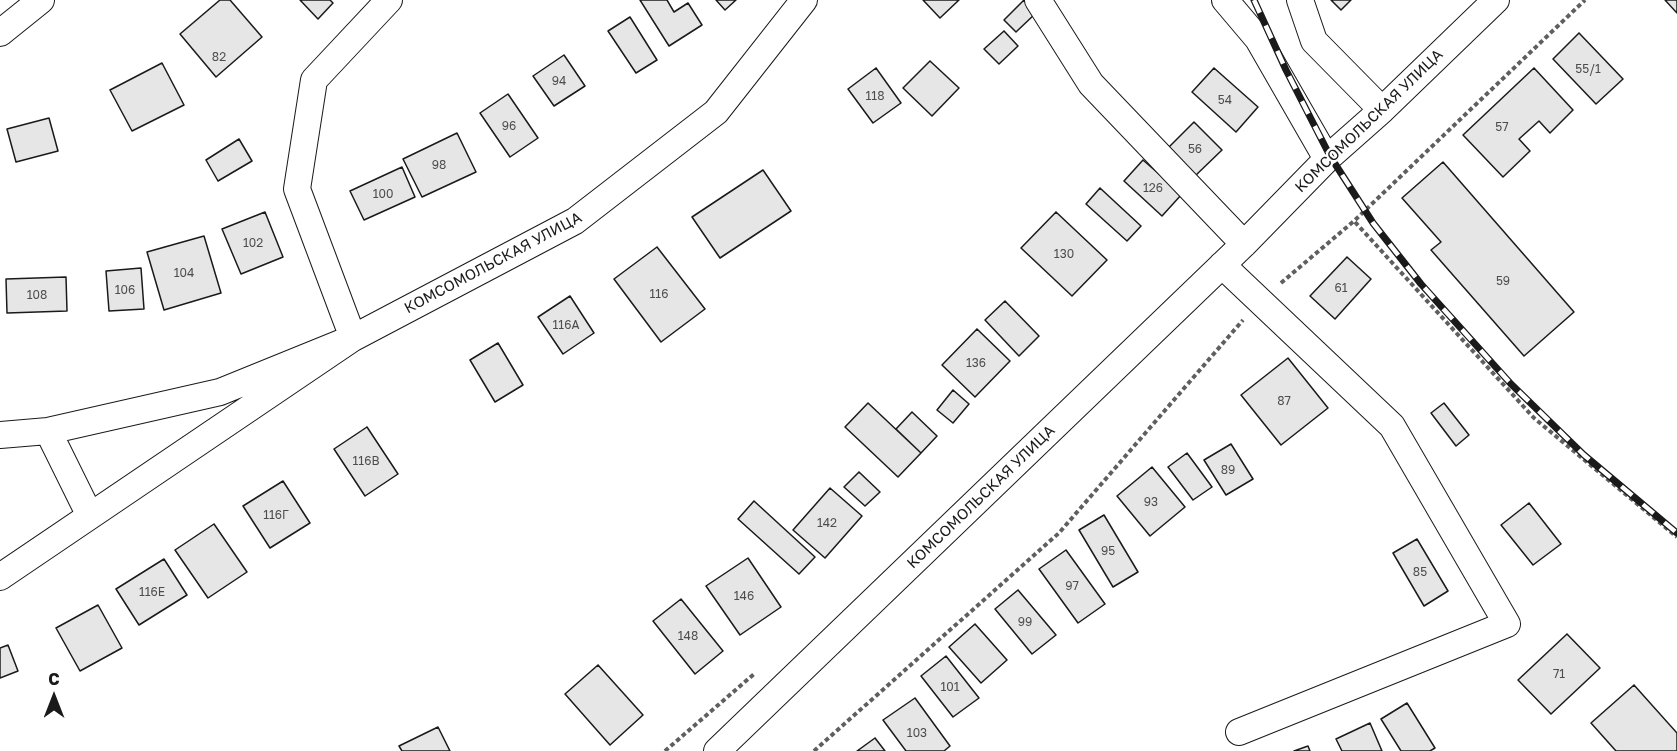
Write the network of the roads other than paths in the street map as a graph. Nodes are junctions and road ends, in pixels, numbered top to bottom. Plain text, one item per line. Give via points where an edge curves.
1 (41, 0) edge
2 (389, 0) edge
3 (804, 0) edge
4 (1038, 0) edge
5 (1225, 0) edge
6 (1300, 0) edge
7 (1496, 0) edge
8 (0, 33) edge
9 (1382, 110) junction
10 (1327, 159) junction
11 (1244, 244) junction
12 (1222, 265) junction
13 (353, 338) junction
14 (48, 431) junction
15 (0, 435) edge
16 (90, 516) junction
17 (0, 578) edge
18 (1239, 732) dead end
19 (717, 751) edge

1 - 8 street
2 - 13 street via 314,80 297,189
3 - 13 street, КОМСОМОЛЬСКАЯ УЛИЦА via 716,112 575,221
4 - 11 street via 1091,84
5 - 10 street via 1258,39
6 - 9 street via 1314,41
7 - 9 street, КОМСОМОЛЬСКАЯ УЛИЦА
9 - 10 street, КОМСОМОЛЬСКАЯ УЛИЦА
10 - 11 street, КОМСОМОЛЬСКАЯ УЛИЦА
11 - 12 street, КОМСОМОЛЬСКАЯ УЛИЦА
12 - 18 street via 1392,426 1507,624
12 - 19 street, КОМСОМОЛЬСКАЯ УЛИЦА
13 - 14 street, КОМСОМОЛЬСКАЯ УЛИЦА via 220,392
13 - 16 street, КОМСОМОЛЬСКАЯ УЛИЦА
14 - 15 street, КОМСОМОЛЬСКАЯ УЛИЦА
14 - 16 street
16 - 17 street, КОМСОМОЛЬСКАЯ УЛИЦА

